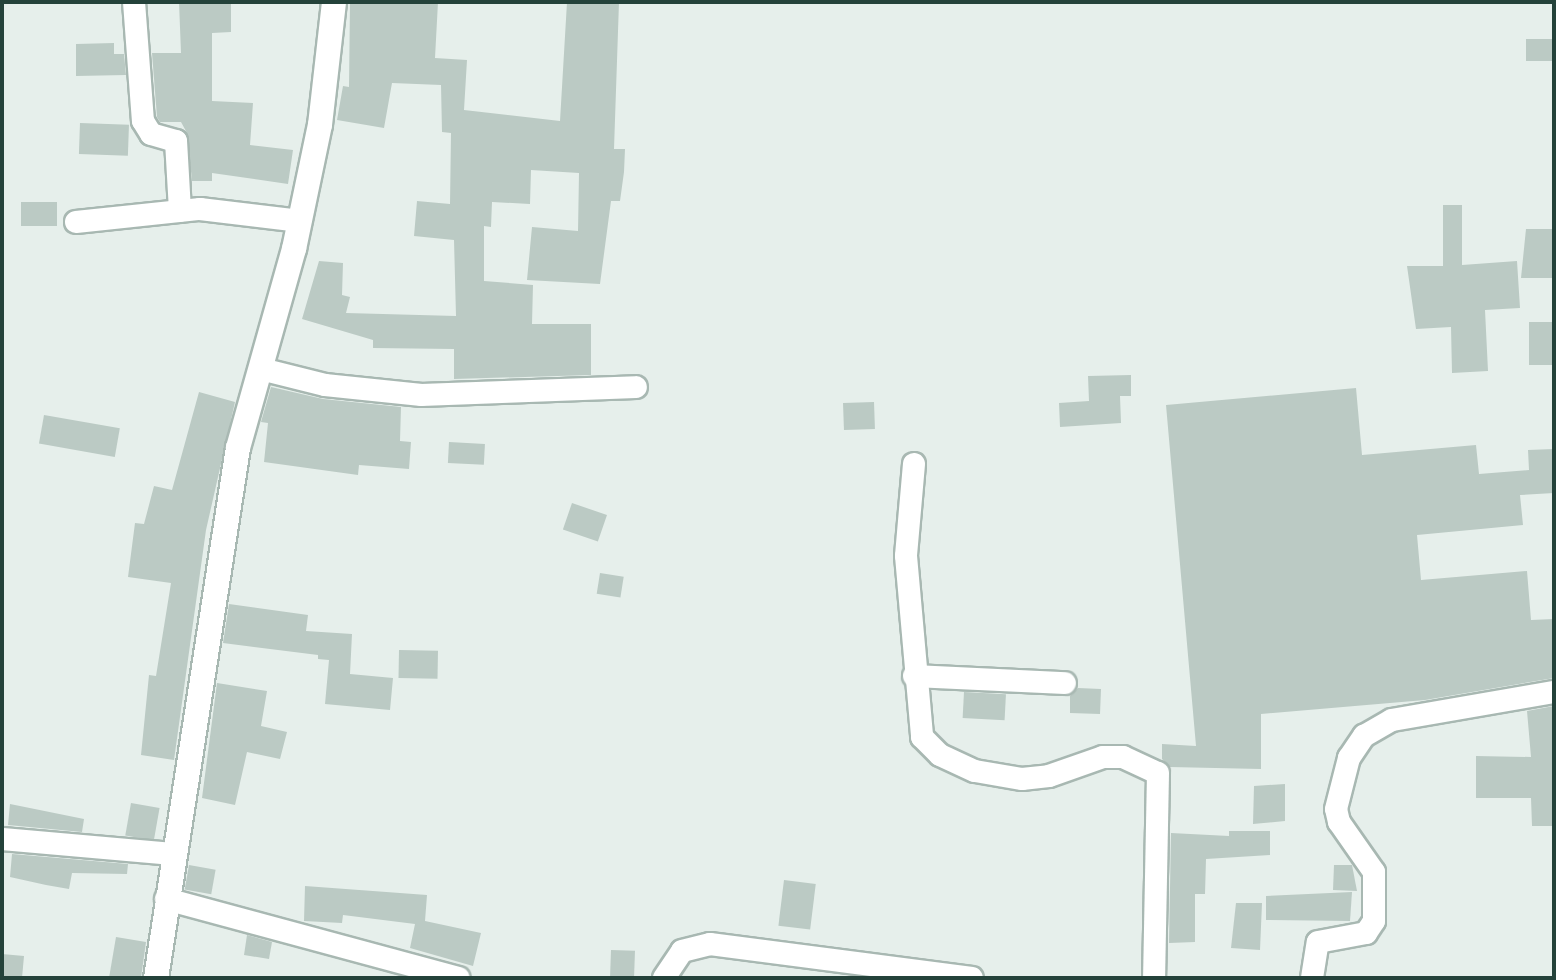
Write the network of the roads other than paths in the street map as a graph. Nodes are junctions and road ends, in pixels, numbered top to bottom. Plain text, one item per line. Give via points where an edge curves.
1 (134, 2) edge
2 (334, 2) edge
3 (180, 211) junction
4 (300, 221) junction
5 (76, 222) dead end
6 (261, 369) junction
7 (636, 387) dead end
8 (914, 464) dead end
9 (914, 676) junction
10 (1065, 683) dead end
11 (1554, 692) edge
12 (2, 839) edge
13 (173, 854) junction
14 (166, 899) junction
15 (156, 978) edge
16 (459, 978) edge
17 (664, 978) edge
18 (972, 978) edge
19 (1154, 978) edge
20 (1312, 978) edge

1 - 3 street via 143,121 151,134 176,141
2 - 4 street via 320,125
3 - 4 street via 232,209
3 - 5 street
4 - 6 street
6 - 7 street via 325,385 421,395
6 - 13 street via 238,448
8 - 9 street via 906,556
9 - 10 street
9 - 19 street via 922,737 940,755 975,771 1022,779 1049,776 1103,757 1123,757 1158,773
11 - 20 street via 1392,720 1364,736 1349,758 1336,809 1339,822 1374,872 1374,921 1366,933 1318,942
12 - 13 street
13 - 14 street
14 - 15 street
14 - 16 street
17 - 18 street via 682,951 710,944

